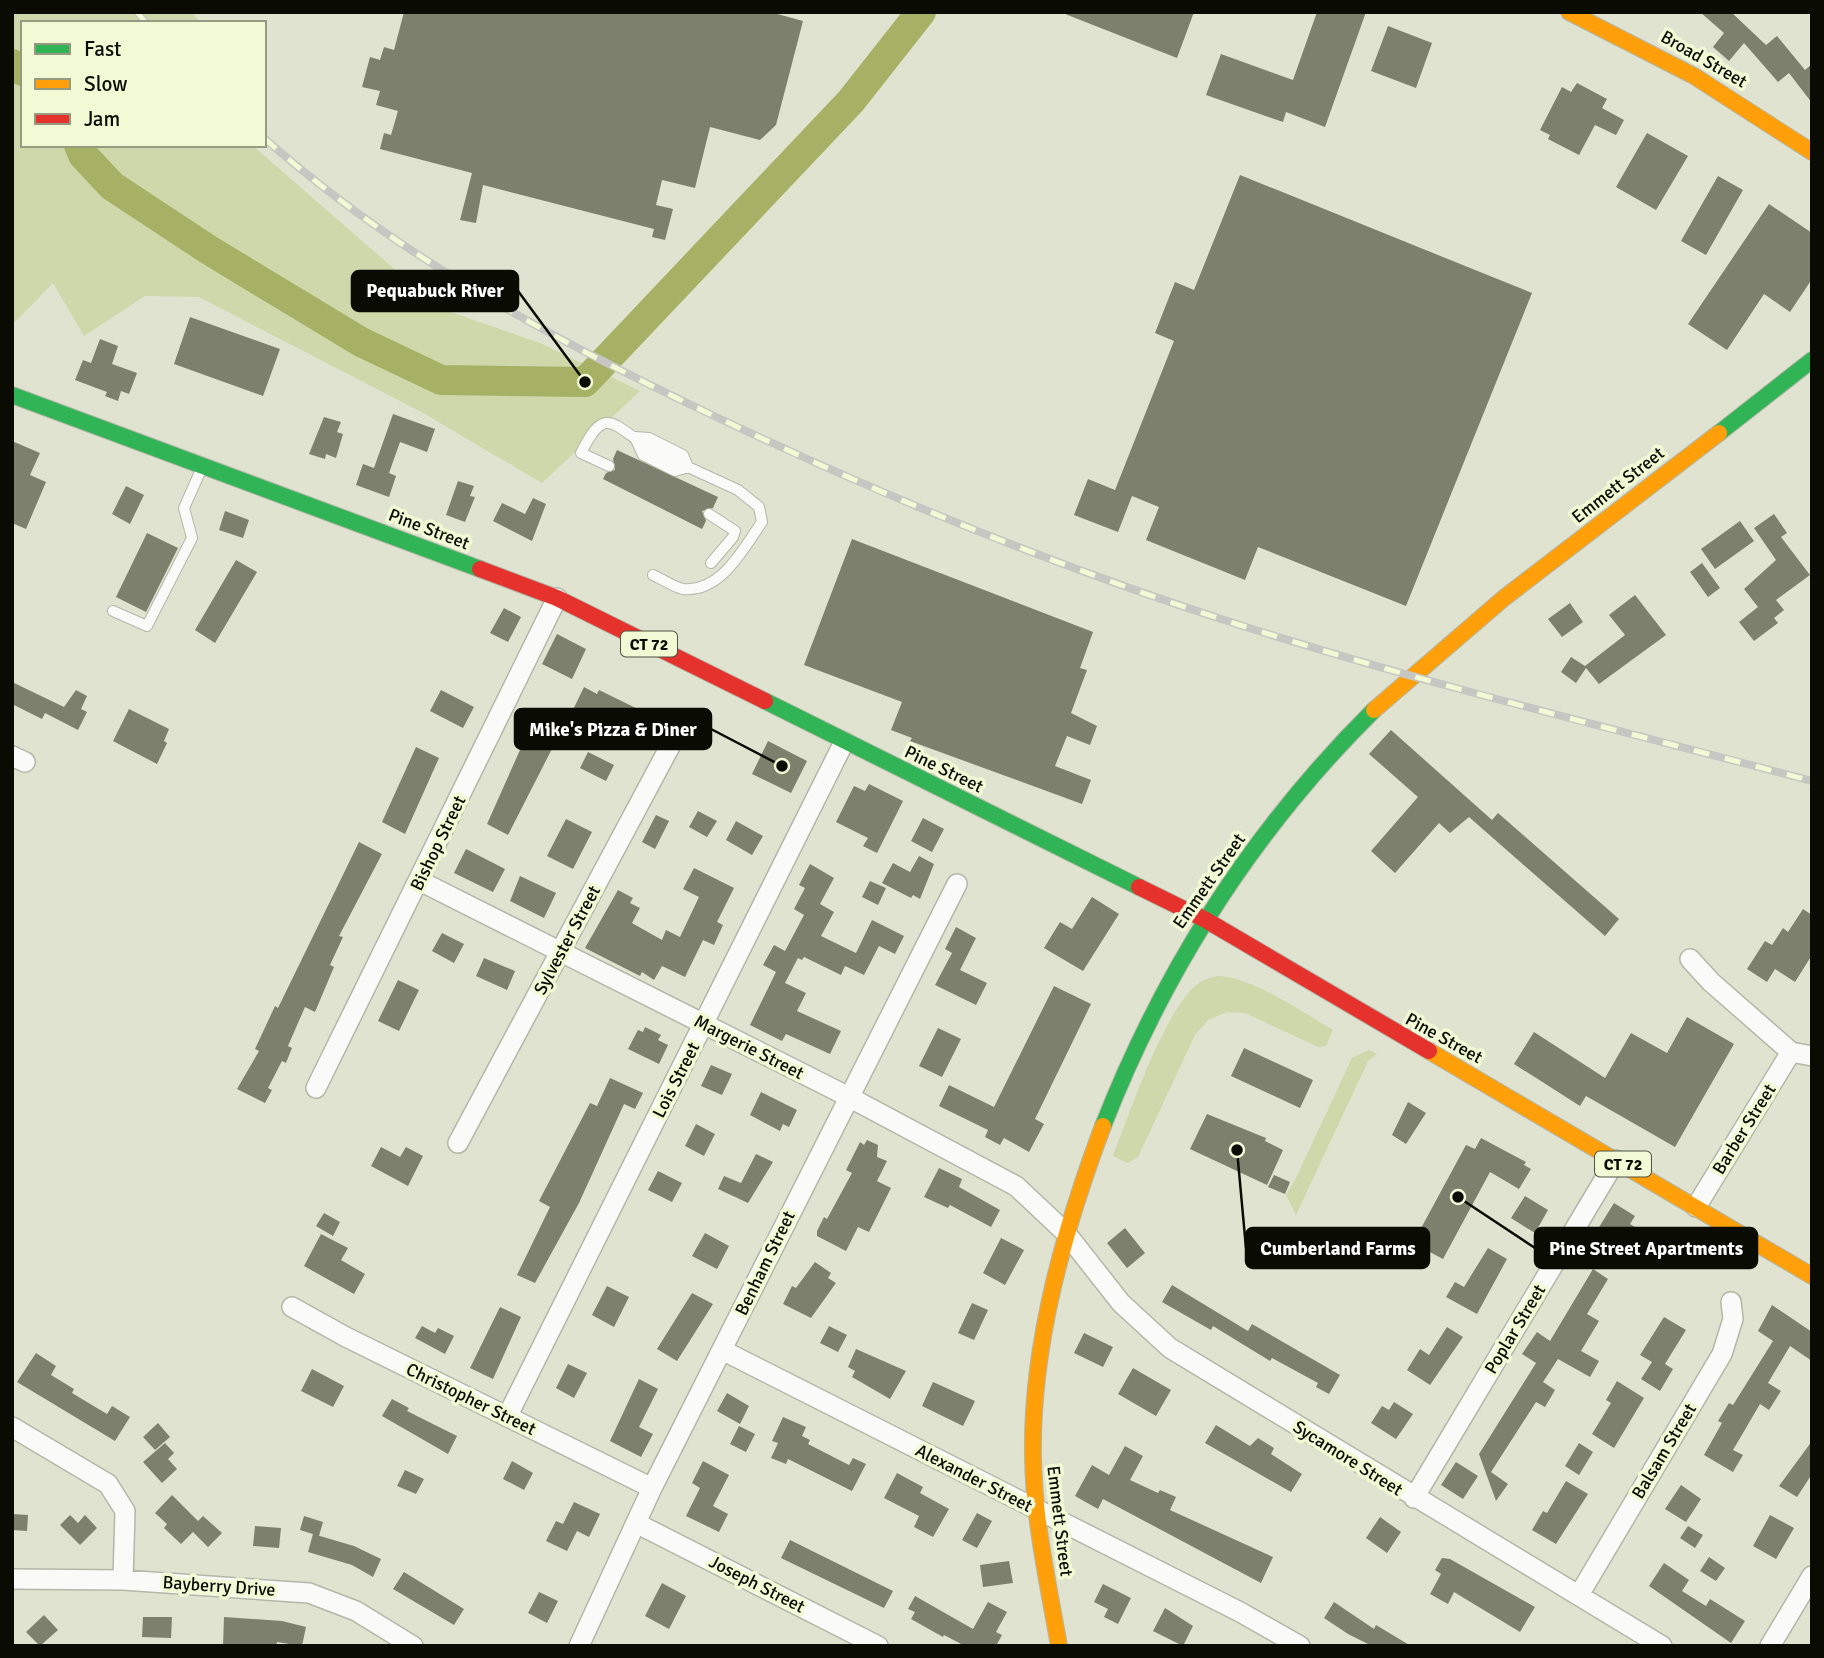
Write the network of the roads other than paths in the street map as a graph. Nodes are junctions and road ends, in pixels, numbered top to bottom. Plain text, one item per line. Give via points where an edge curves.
1 (1569, 12) edge
2 (1812, 152) edge
3 (1812, 360) edge
4 (12, 378) edge
5 (12, 395) edge
6 (74, 416) junction
7 (635, 438) junction
8 (203, 465) junction
9 (609, 466) dead end
10 (688, 467) junction
11 (709, 514) dead end
12 (711, 563) dead end
13 (653, 575) dead end
14 (557, 597) junction
15 (113, 611) dead end
16 (675, 737) dead end
17 (844, 742) junction
18 (420, 881) junction
19 (957, 884) dead end
20 (1204, 919) junction
21 (561, 952) junction
22 (1690, 959) dead end
23 (704, 1025) junction
24 (1791, 1052) junction
25 (1812, 1056) edge
26 (316, 1088) dead end
27 (848, 1096) junction
28 (458, 1143) dead end
29 (1616, 1160) junction
30 (1696, 1207) junction
31 (1066, 1233) junction
32 (1812, 1276) edge
33 (1731, 1302) dead end
34 (292, 1307) dead end
35 (722, 1350) junction
36 (507, 1417) junction
37 (12, 1427) edge
38 (652, 1488) junction
39 (1414, 1498) junction
40 (1035, 1509) junction
41 (636, 1523) junction
42 (1812, 1576) edge
43 (12, 1579) edge
44 (123, 1580) junction
45 (1579, 1595) junction
46 (413, 1646) edge
47 (579, 1646) edge
48 (878, 1646) edge
49 (1059, 1646) edge
50 (1300, 1646) edge
51 (1662, 1646) edge
52 (1770, 1646) edge

1 - 2 main road, Broad Street via 1651,49 1736,99
3 - 20 main road, Emmett Street via 1493,604 1395,690 1302,785
4 - 6 main road, CT 72
5 - 6 main road, Pine Street / CT 72
6 - 8 main road, Pine Street / CT 72
7 - 9 lane via 617,423 595,429 581,453
7 - 10 lane via 649,438 682,455
7 - 10 lane via 643,455 676,471
8 - 14 main road, Pine Street / CT 72
8 - 15 lane via 184,508 192,538 147,626
10 - 13 lane via 738,490 759,508 762,522 712,584 682,589
11 - 12 lane via 735,531
14 - 17 main road, Pine Street / CT 72
14 - 18 street, Bishop Street
16 - 21 street, Sylvester Street
17 - 20 main road, Pine Street / CT 72
17 - 23 street, Lois Street
18 - 21 street, Margerie Street
18 - 26 street, Bishop Street
19 - 27 street, Benham Street
20 - 29 main road, Pine Street / CT 72
20 - 31 main road, Emmett Street via 1141,1028
21 - 23 street, Margerie Street
21 - 28 street, Sylvester Street
22 - 24 street
23 - 27 street, Margerie Street
23 - 36 street, Lois Street
24 - 25 street
24 - 30 street, Barber Street
27 - 31 street, Margerie Street via 1016,1186
27 - 35 street, Benham Street
29 - 30 main road, Pine Street / CT 72
29 - 39 street, Poplar Street
30 - 32 main road, Pine Street / CT 72
31 - 39 street, Sycamore Street via 1121,1303 1170,1348
31 - 40 main road, Emmett Street via 1034,1413
33 - 45 street, Balsam Street via 1733,1319 1722,1354
34 - 36 street, Christopher Street
35 - 38 street, Benham Street
35 - 40 street, Alexander Street
36 - 38 street, Christopher Street
37 - 44 street via 108,1484 125,1511
38 - 41 street, Benham Street
39 - 45 street, Sycamore Street
40 - 49 main road, Emmett Street
40 - 50 street, Alexander Street
41 - 47 street, Benham Street
41 - 48 street, Joseph Street
42 - 52 street
43 - 44 street, Bayberry Drive
44 - 46 street, Bayberry Drive via 309,1592 356,1611
45 - 51 street, Sycamore Street

